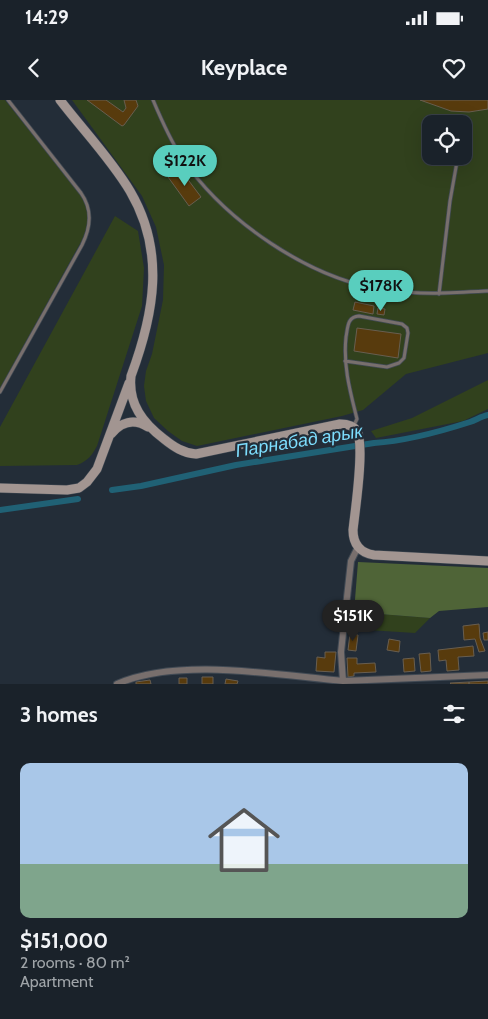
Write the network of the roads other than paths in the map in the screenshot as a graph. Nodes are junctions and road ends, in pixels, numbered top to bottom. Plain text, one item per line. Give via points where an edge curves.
1 (8, 100) edge
2 (60, 100) edge
3 (153, 100) edge
4 (456, 165) edge
5 (488, 291) edge
6 (439, 294) junction
7 (345, 361) junction
8 (131, 376) junction
9 (0, 392) edge
10 (353, 427) junction
11 (150, 428) junction
12 (110, 437) junction
13 (0, 488) edge
14 (358, 547) junction
15 (488, 561) edge
16 (488, 674) edge
17 (343, 681) junction
18 (117, 684) edge

1 - 9 lane via 82,193 90,219 82,245
2 - 8 main road via 122,178 138,206 148,237 153,296 148,325
3 - 6 lane via 178,151 198,180 260,236 335,276 384,290
4 - 6 lane
5 - 6 lane
7 - 7 lane via 387,366 399,363 404,358 407,328 402,324 354,317 348,322
7 - 10 lane via 357,419
8 - 11 main road via 134,404
8 - 12 main road
10 - 11 main road via 340,424 196,454 178,449
10 - 14 main road via 358,433 360,454 353,530
11 - 12 main road via 139,422 128,422
12 - 13 main road via 97,469 79,488
14 - 15 main road via 374,555
14 - 17 street via 351,561 341,652
16 - 17 street
17 - 18 street via 195,670 149,673

